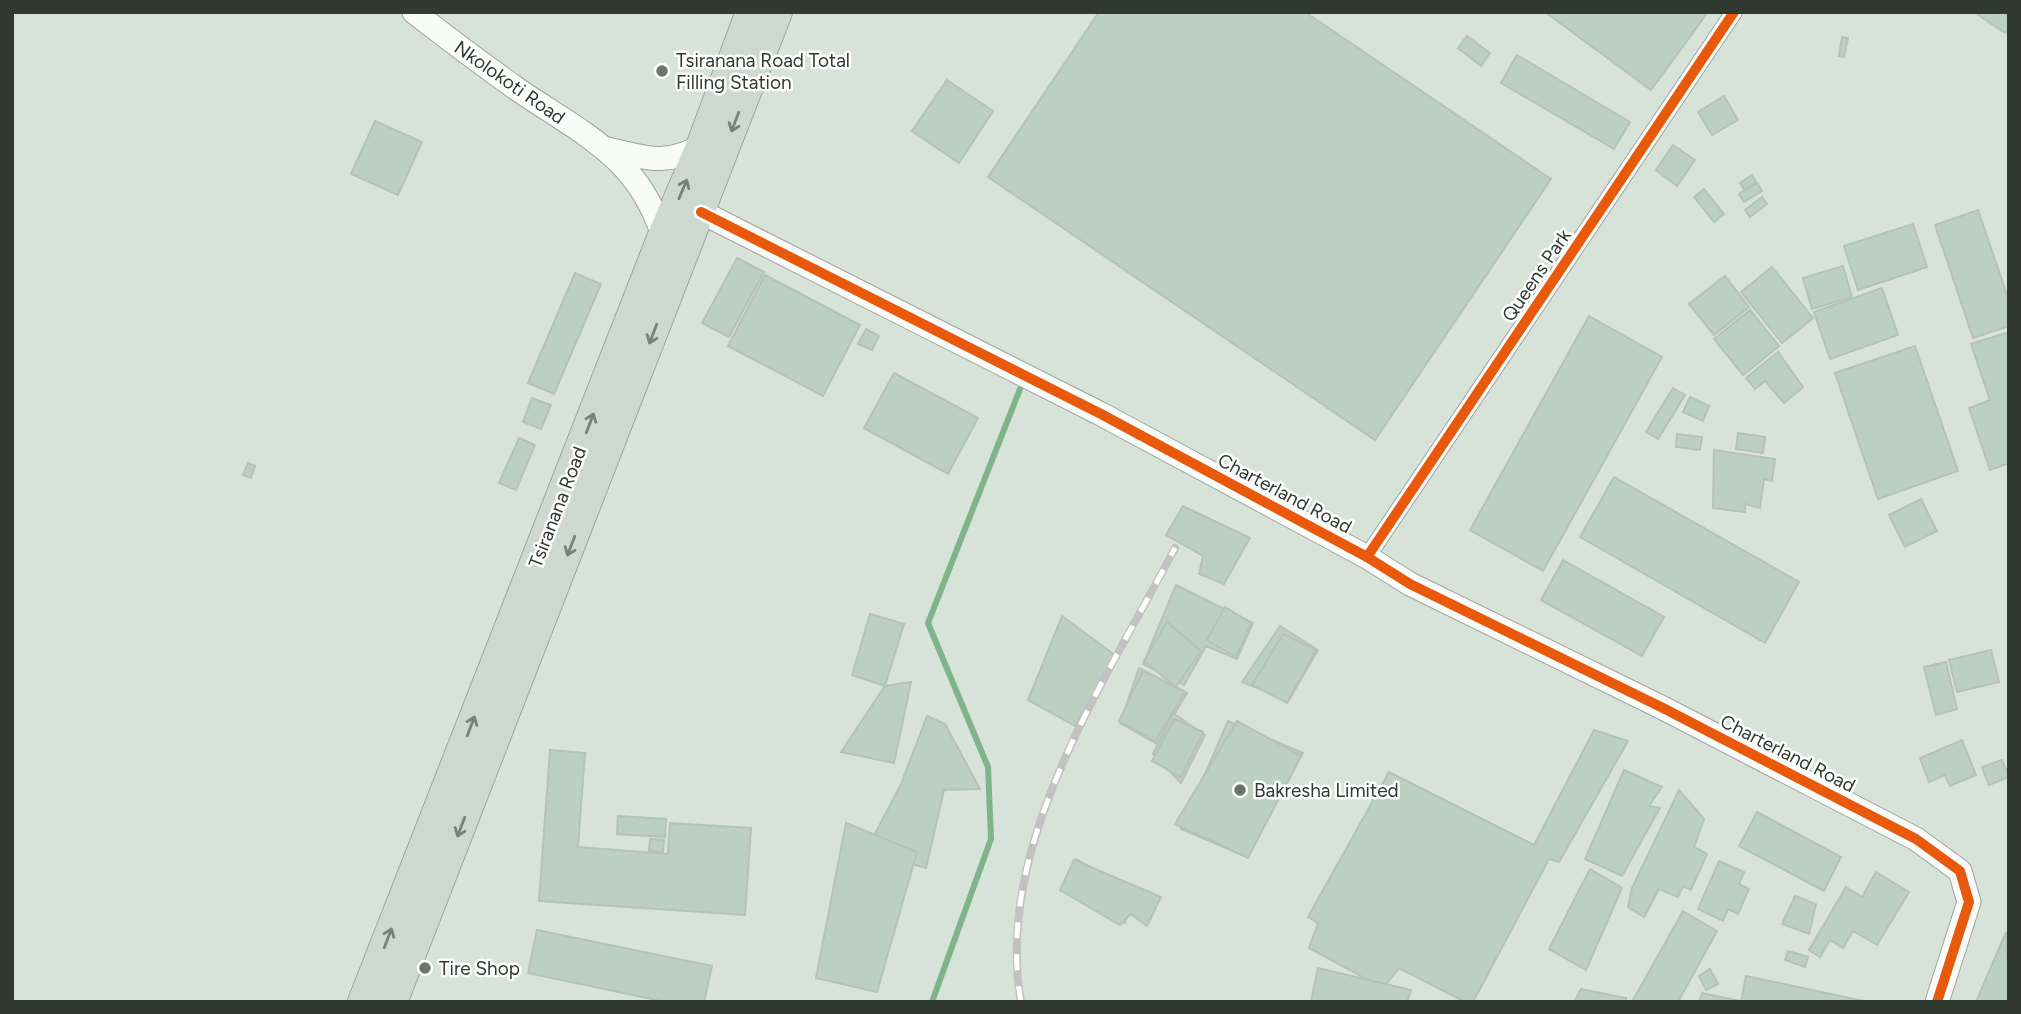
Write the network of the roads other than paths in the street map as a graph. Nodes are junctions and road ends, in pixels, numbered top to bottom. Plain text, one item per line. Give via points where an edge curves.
1 (414, 12) edge
2 (751, 12) edge
3 (777, 12) edge
4 (1734, 12) edge
5 (701, 147) junction
6 (607, 149) junction
7 (701, 212) junction
8 (663, 236) junction
9 (1367, 557) junction
10 (363, 1002) edge
11 (392, 1002) edge
12 (1937, 1002) edge

1 - 6 street, Nkolokoti Road
2 - 5 highway, Tsiranana Road
3 -> 7 highway, Tsiranana Road
4 - 9 street, Queens Park
5 - 6 street, Nkolokoti Road via 676,159 655,160
8 -> 5 highway, Tsiranana Road
6 - 8 street, Nkolokoti Road via 639,184
7 - 9 street, Charterland Road via 1101,414
7 -> 11 highway, Tsiranana Road
10 -> 8 highway, Tsiranana Road
9 - 12 street, Charterland Road via 1410,584 1916,839 1960,871 1969,902

